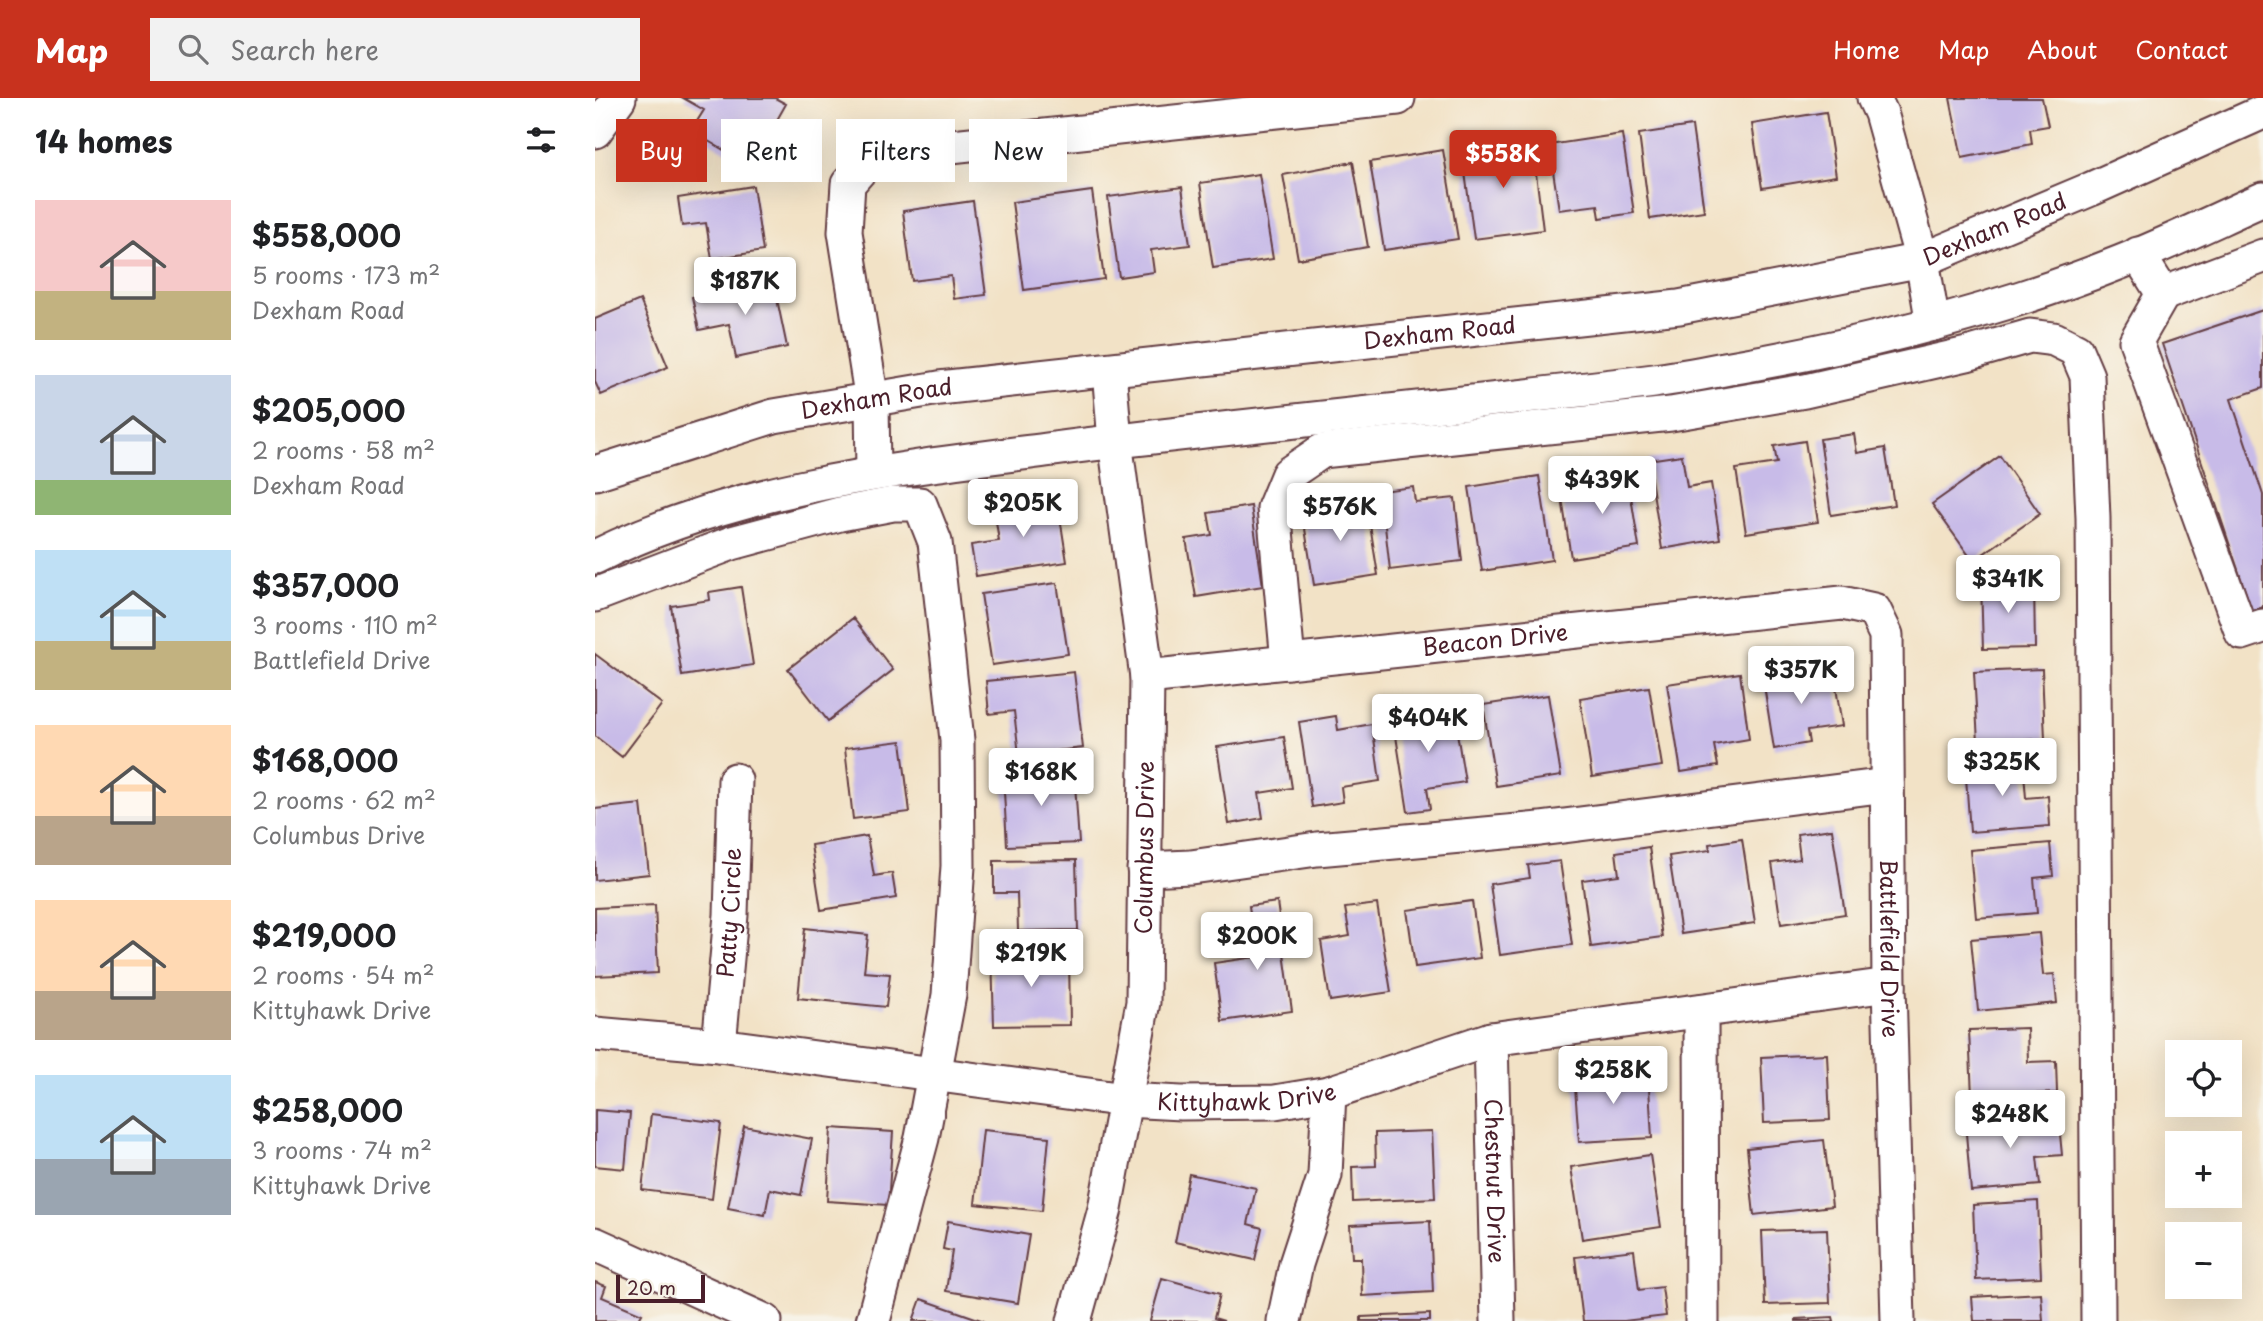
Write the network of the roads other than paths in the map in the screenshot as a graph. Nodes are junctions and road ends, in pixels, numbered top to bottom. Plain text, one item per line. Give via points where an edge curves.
1 (619, 98) edge
2 (1398, 98) edge
3 (1880, 99) edge
4 (2263, 112) edge
5 (595, 131) edge
6 (2263, 200) edge
7 (2139, 254) junction
8 (2263, 256) edge
9 (1922, 260) junction
10 (2163, 293) junction
11 (1933, 324) junction
12 (1109, 370) junction
13 (872, 401) junction
14 (1115, 442) junction
15 (873, 472) junction
16 (595, 473) edge
17 (595, 557) edge
18 (595, 594) edge
19 (1843, 603) joint
20 (2263, 626) edge
21 (1288, 662) junction
22 (1147, 677) junction
23 (735, 780) dead end
24 (1887, 785) junction
25 (1144, 869) junction
26 (1889, 985) junction
27 (1701, 1011) junction
28 (595, 1034) edge
29 (1491, 1040) junction
30 (719, 1045) junction
31 (933, 1074) junction
32 (1329, 1093) junction
33 (1125, 1100) junction
34 (595, 1244) edge
35 (765, 1321) edge
36 (873, 1321) edge
37 (1074, 1321) edge
38 (1284, 1321) edge
39 (1498, 1321) edge
40 (1702, 1321) edge
41 (1898, 1321) edge
42 (2098, 1321) edge

1 - 5 street
2 - 13 street via 896,152 867,162 848,184 845,232
3 - 9 street
4 - 9 street, Dexham Road
6 - 7 street
7 - 10 street
7 - 11 street via 2034,294
8 - 10 street
9 - 11 street
9 - 12 street, Dexham Road via 1679,307
10 - 20 street via 2136,341 2242,633
11 - 14 street via 1817,353 1659,381
12 - 13 street, Dexham Road via 939,388
12 - 14 street, Columbus Drive
13 - 15 street
13 - 16 street, Dexham Road via 774,416
14 - 15 street
14 - 22 street, Columbus Drive
15 - 17 street via 736,502 634,537
18 - 31 street via 732,543 840,514 920,504 935,542 957,740 958,879 949,995
19 - 21 street, Beacon Drive
19 - 24 street, Battlefield Drive via 1874,610 1886,635
21 - 22 street, Beacon Drive
21 - 42 street via 1275,508 1288,474 1322,451 1671,414 1805,391 2030,336 2054,339 2076,350 2087,376 2093,518
22 - 25 street, Columbus Drive
23 - 30 street, Patty Circle via 731,915
24 - 25 street via 1540,829
24 - 26 street, Battlefield Drive
25 - 33 street, Columbus Drive via 1143,1002
26 - 27 street, Kittyhawk Drive
26 - 41 street, Battlefield Drive
27 - 29 street, Kittyhawk Drive
27 - 40 street
28 - 30 street, Kittyhawk Drive
29 - 32 street, Kittyhawk Drive
29 - 39 street, Chestnut Drive
30 - 31 street, Kittyhawk Drive
31 - 33 street, Kittyhawk Drive
31 - 36 street via 922,1138
32 - 33 street, Kittyhawk Drive via 1275,1101
32 - 38 street via 1325,1175 1296,1264
33 - 37 street, Columbus Drive via 1105,1209
34 - 35 street

